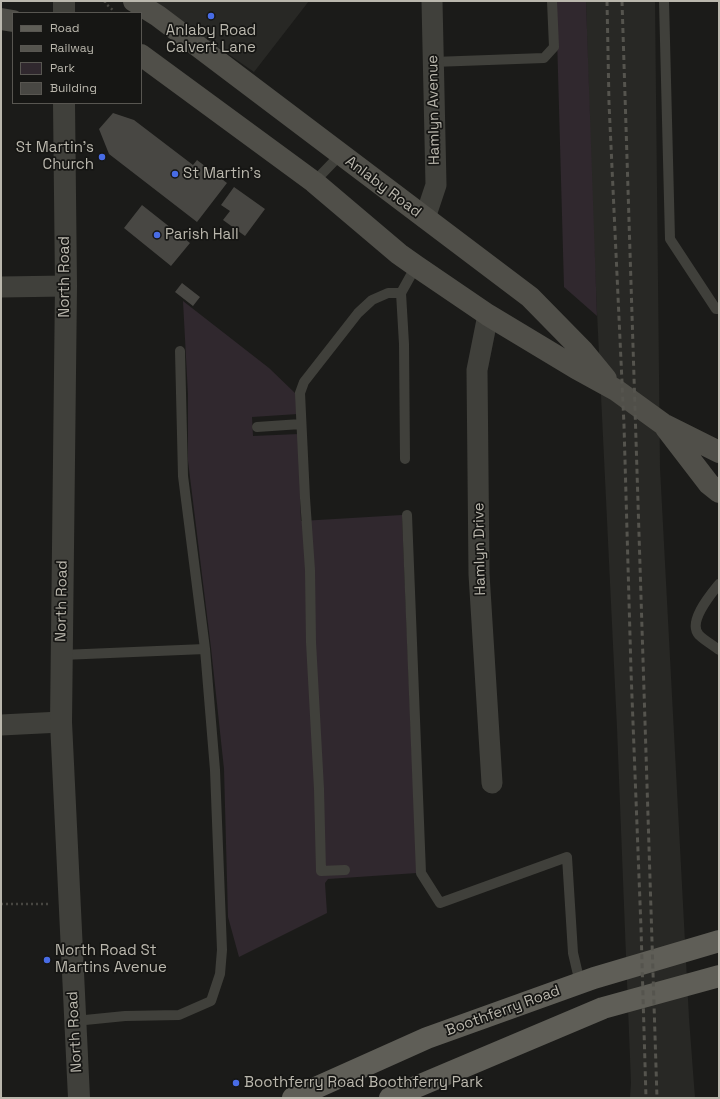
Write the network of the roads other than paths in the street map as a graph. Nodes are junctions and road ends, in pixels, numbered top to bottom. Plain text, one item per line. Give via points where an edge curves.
1 (64, 1) edge
2 (134, 1) edge
3 (432, 1) edge
4 (552, 1) edge
5 (664, 1) edge
6 (64, 12) edge
7 (1, 20) edge
8 (12, 21) edge
9 (142, 56) edge
10 (433, 62) junction
11 (64, 104) edge
12 (341, 154) junction
13 (314, 182) junction
14 (425, 218) junction
15 (416, 266) junction
16 (66, 286) junction
17 (1, 287) edge
18 (401, 293) junction
19 (719, 309) edge
20 (488, 315) junction
21 (180, 351) dead end
22 (616, 390) junction
23 (301, 424) junction
24 (663, 424) junction
25 (257, 427) dead end
26 (719, 452) edge
27 (405, 459) dead end
28 (719, 492) edge
29 (407, 515) dead end
30 (719, 584) edge
31 (205, 650) junction
32 (719, 650) edge
33 (62, 655) junction
34 (61, 722) junction
35 (1, 725) edge
36 (492, 783) dead end
37 (345, 870) dead end
38 (719, 941) edge
39 (719, 976) edge
40 (580, 984) junction
41 (75, 1021) junction
42 (409, 1094) edge
43 (79, 1098) edge
44 (293, 1098) edge
45 (390, 1098) edge

1 - 6 street
2 - 12 main road, Anlaby Road via 158,16
3 - 10 street, Hamlyn Avenue
4 - 10 lane via 554,47 544,58
5 - 19 lane via 670,239 716,309
7 - 8 main road
9 - 13 main road, Anlaby Road
10 - 14 street, Hamlyn Avenue via 436,185
11 - 16 street, North Road
12 - 13 lane
12 - 14 main road, Anlaby Road
13 - 15 main road, Anlaby Road
14 - 22 main road, Anlaby Road via 530,297 583,351
15 - 18 lane
15 - 20 main road, Anlaby Road
16 - 17 street
16 - 33 street, North Road
18 - 23 lane via 388,293 372,300 333,344 304,382 300,393
18 - 27 lane
20 - 22 main road, Anlaby Road
20 - 36 street, Hamlyn Drive via 477,370 480,574
21 - 31 lane via 183,476
22 - 24 main road, Anlaby Road
23 - 25 lane
23 - 37 lane via 320,789 321,871
24 - 26 main road, Anlaby Road
24 - 28 main road, Anlaby Road via 709,484
29 - 40 lane via 421,873 440,903 566,857 573,953
30 - 32 lane via 702,607 696,625 698,634
31 - 33 lane
31 - 41 lane via 215,770 222,950 220,974 212,1001 179,1015 125,1016
33 - 34 street, North Road
34 - 35 street
34 - 41 street, North Road
38 - 40 main road, Boothferry Road
39 - 42 main road via 603,1008
40 - 44 main road, Boothferry Road via 427,1038
41 - 43 street, North Road
42 - 45 main road

